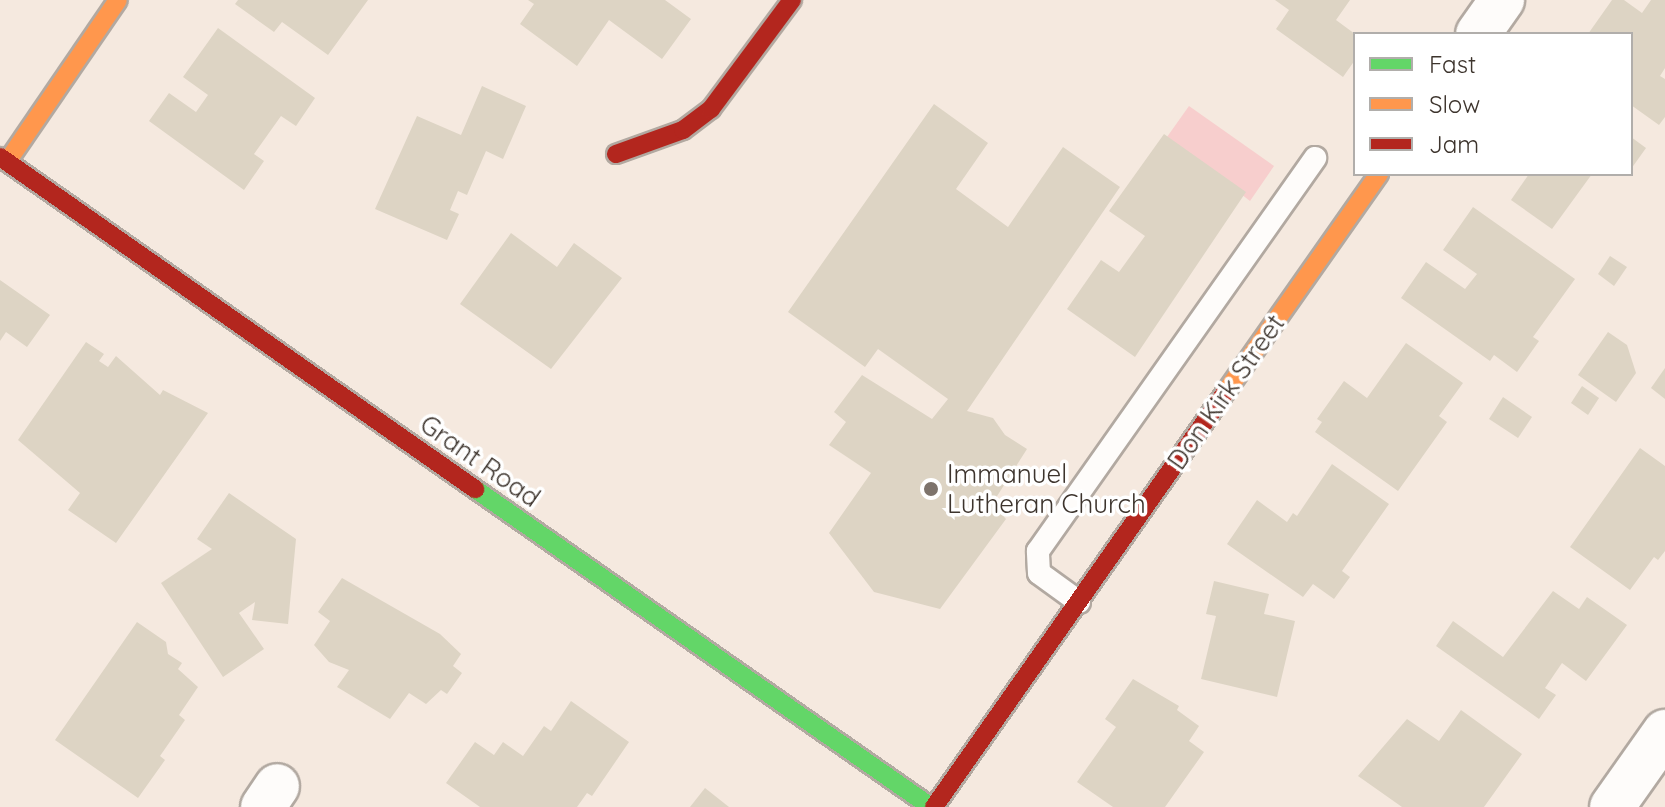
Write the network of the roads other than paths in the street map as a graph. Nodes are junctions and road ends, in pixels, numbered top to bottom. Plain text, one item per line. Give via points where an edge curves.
1 (118, 0) edge
2 (792, 0) edge
3 (1502, 0) edge
4 (1479, 32) edge
5 (616, 154) dead end
6 (1315, 158) dead end
7 (4, 159) edge
8 (1378, 176) edge
9 (1079, 602) junction
10 (1665, 732) edge
11 (932, 807) edge
12 (1612, 807) edge

1 - 7 street
2 - 5 street via 711,109 683,130
3 - 4 street
6 - 9 lane via 1038,551 1039,573
7 - 11 street, Grant Road
8 - 9 street, Don Kirk Street
9 - 11 street, Don Kirk Street
10 - 12 street

